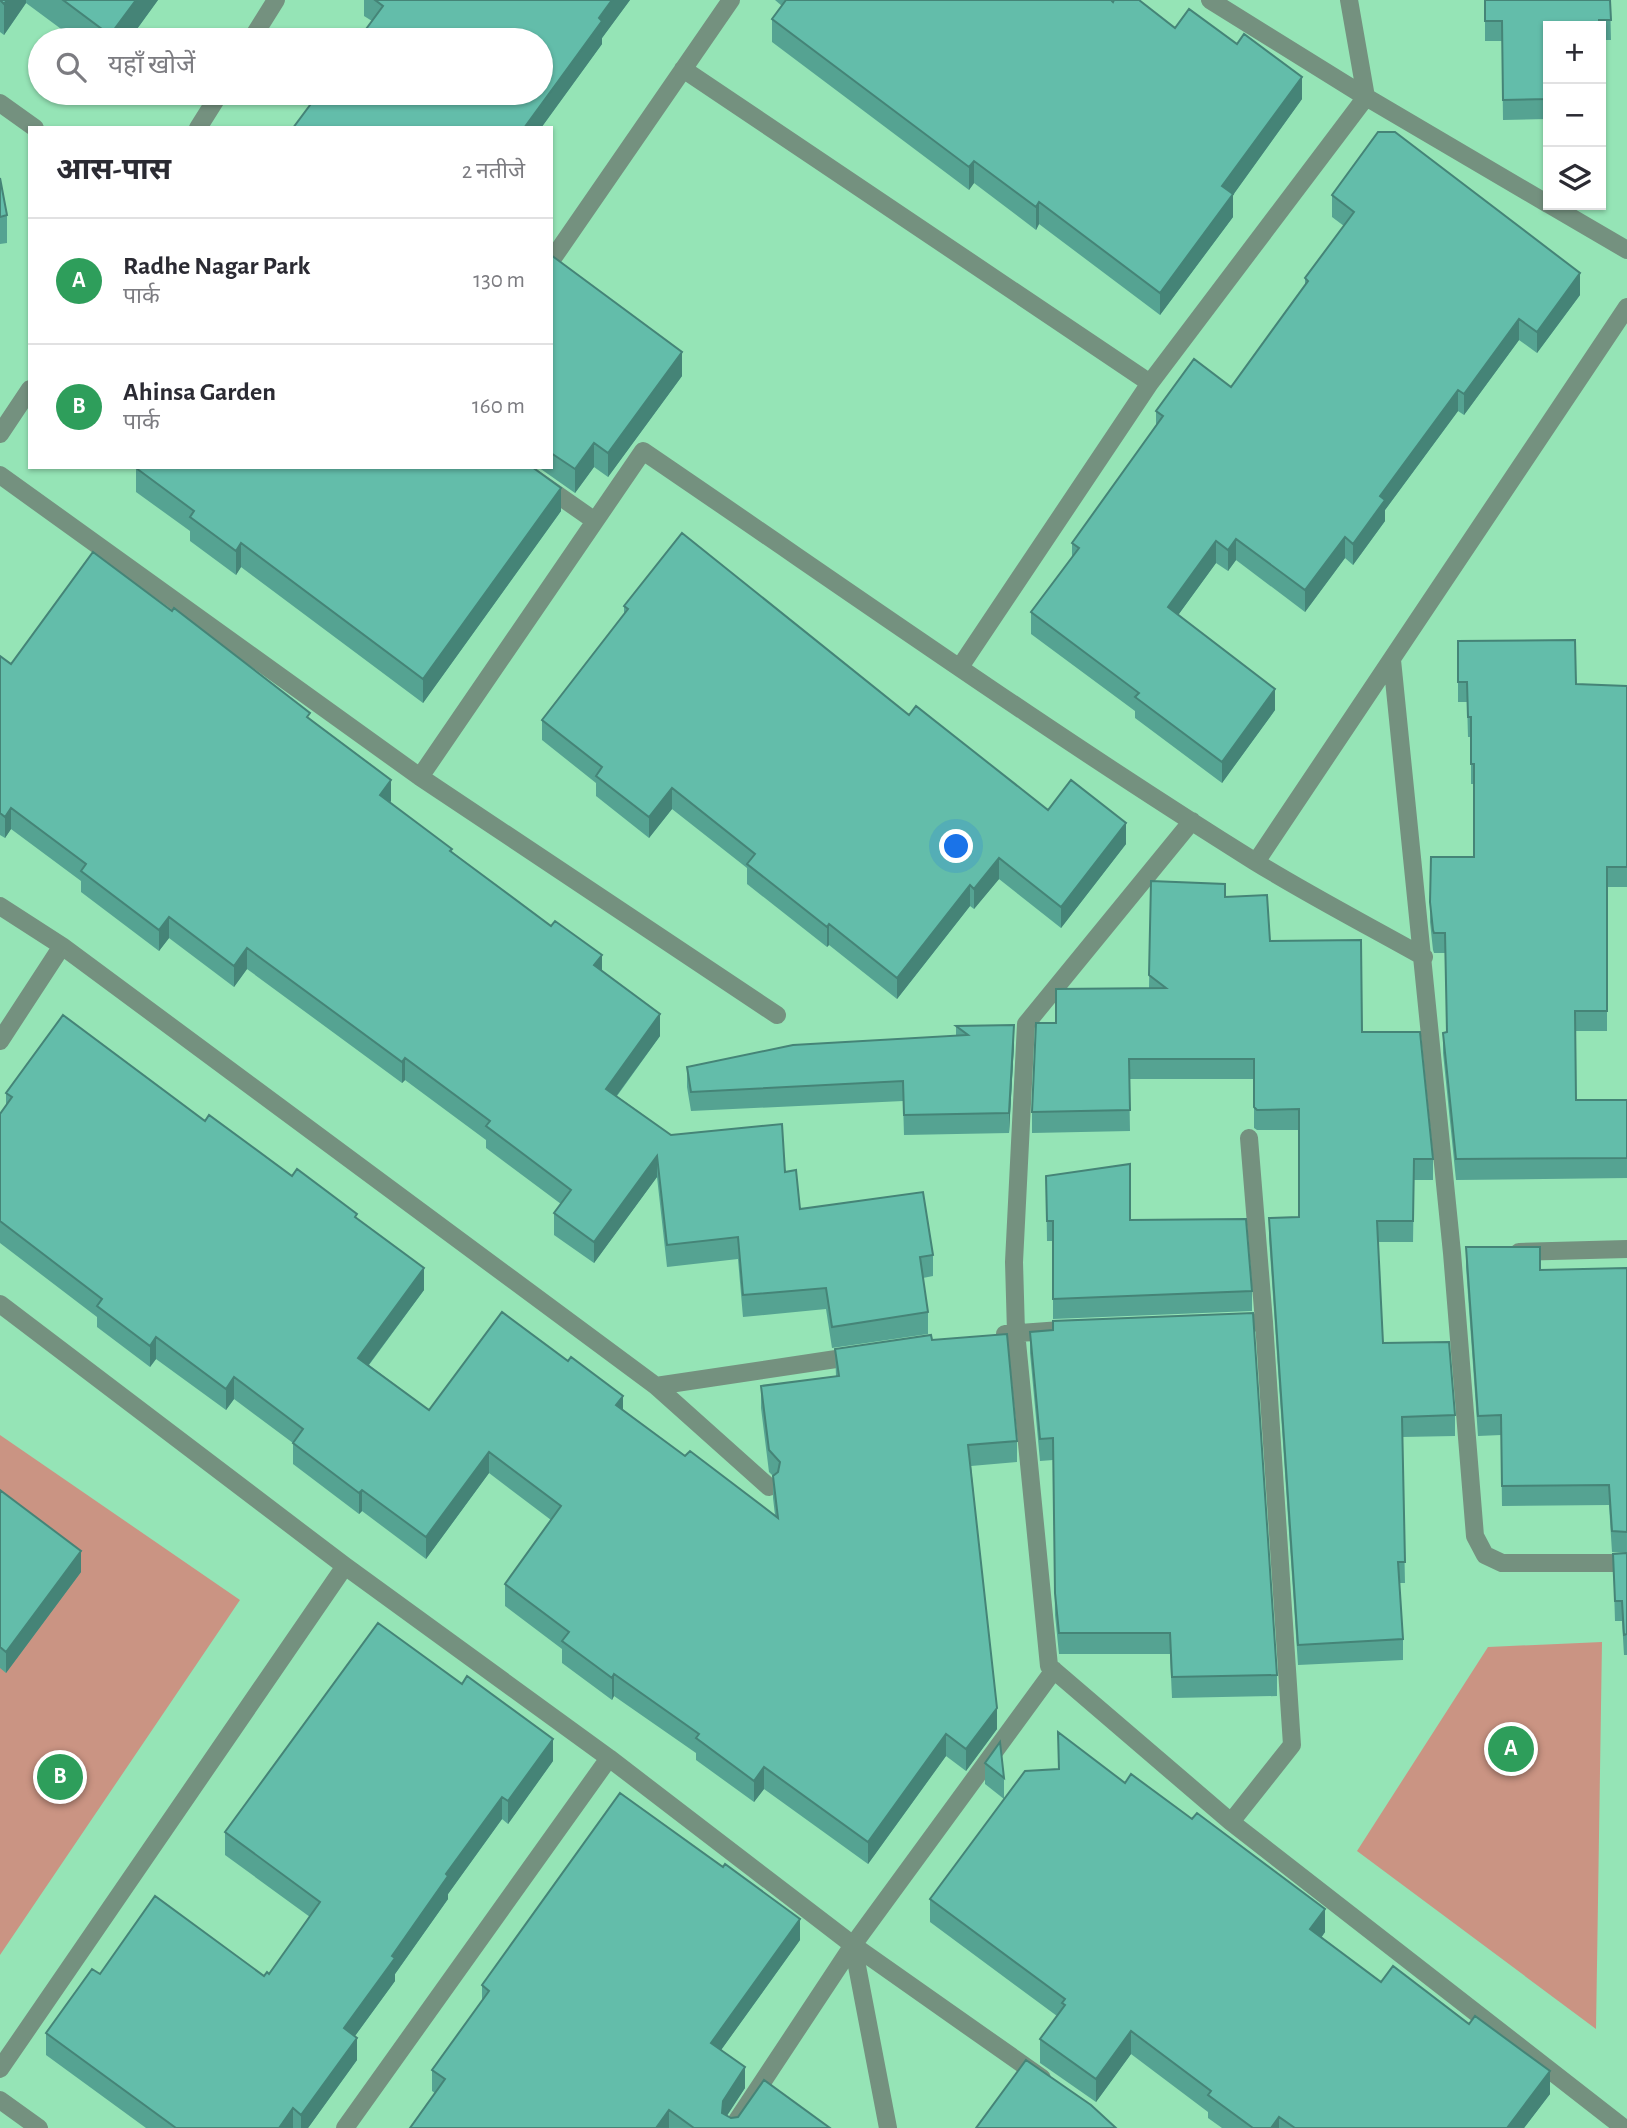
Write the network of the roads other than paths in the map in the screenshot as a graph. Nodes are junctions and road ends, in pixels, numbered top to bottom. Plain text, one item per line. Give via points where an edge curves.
1 (275, 0) edge
2 (731, 0) edge
3 (1210, 0) edge
4 (1349, 0) edge
5 (258, 28) edge
6 (683, 69) junction
7 (1366, 97) junction
8 (0, 103) edge
9 (212, 105) edge
10 (32, 126) edge
11 (199, 126) edge
12 (1543, 200) edge
13 (1559, 210) edge
14 (1627, 250) edge
15 (553, 258) edge
16 (1627, 307) edge
17 (1150, 383) junction
18 (28, 392) edge
19 (0, 434) edge
20 (521, 469) edge
21 (0, 475) edge
22 (595, 521) junction
23 (1392, 660) junction
24 (960, 667) junction
25 (420, 776) junction
26 (1192, 821) junction
27 (1256, 862) junction
28 (0, 906) edge
29 (62, 946) junction
30 (1424, 957) junction
31 (777, 1014) dead end
32 (0, 1041) edge
33 (1249, 1138) dead end
34 (1627, 1249) edge
35 (1506, 1252) edge
36 (0, 1304) edge
37 (1264, 1322) junction
38 (1209, 1324) edge
39 (1085, 1329) edge
40 (1016, 1332) junction
41 (989, 1336) edge
42 (869, 1354) edge
43 (656, 1385) junction
44 (769, 1487) dead end
45 (1627, 1563) edge
46 (345, 1566) junction
47 (1054, 1670) junction
48 (609, 1758) junction
49 (1231, 1822) junction
50 (853, 1944) junction
51 (0, 2069) edge
52 (1057, 2088) edge
53 (0, 2100) edge
54 (39, 2128) edge
55 (345, 2128) edge
56 (732, 2128) edge
57 (888, 2128) edge
58 (1624, 2128) edge

1 - 5 street
2 - 6 street
3 - 7 street
4 - 7 street
6 - 15 street
6 - 17 street
7 - 12 street
7 - 17 street
8 - 10 street
9 - 11 street
13 - 14 street
16 - 23 street
17 - 24 street
18 - 19 street
20 - 22 street
21 - 25 street
22 - 24 street via 643,451
22 - 25 street
23 - 27 street
23 - 30 street
24 - 26 street
25 - 31 street
26 - 27 street
26 - 40 street via 1026,1024 1015,1250
27 - 30 street
28 - 29 street
29 - 32 street
29 - 43 street
30 - 45 street via 1459,1253 1475,1536 1485,1555 1502,1563
33 - 37 street
34 - 35 street
36 - 46 street
37 - 38 street
37 - 49 street via 1292,1745
39 - 40 street
40 - 41 street
40 - 47 street via 1049,1666
42 - 43 street
43 - 44 street
46 - 48 street
46 - 51 street
47 - 49 street
47 - 50 street
48 - 50 street
48 - 55 street
49 - 58 street
50 - 52 street
50 - 56 street
50 - 57 street
53 - 54 street

